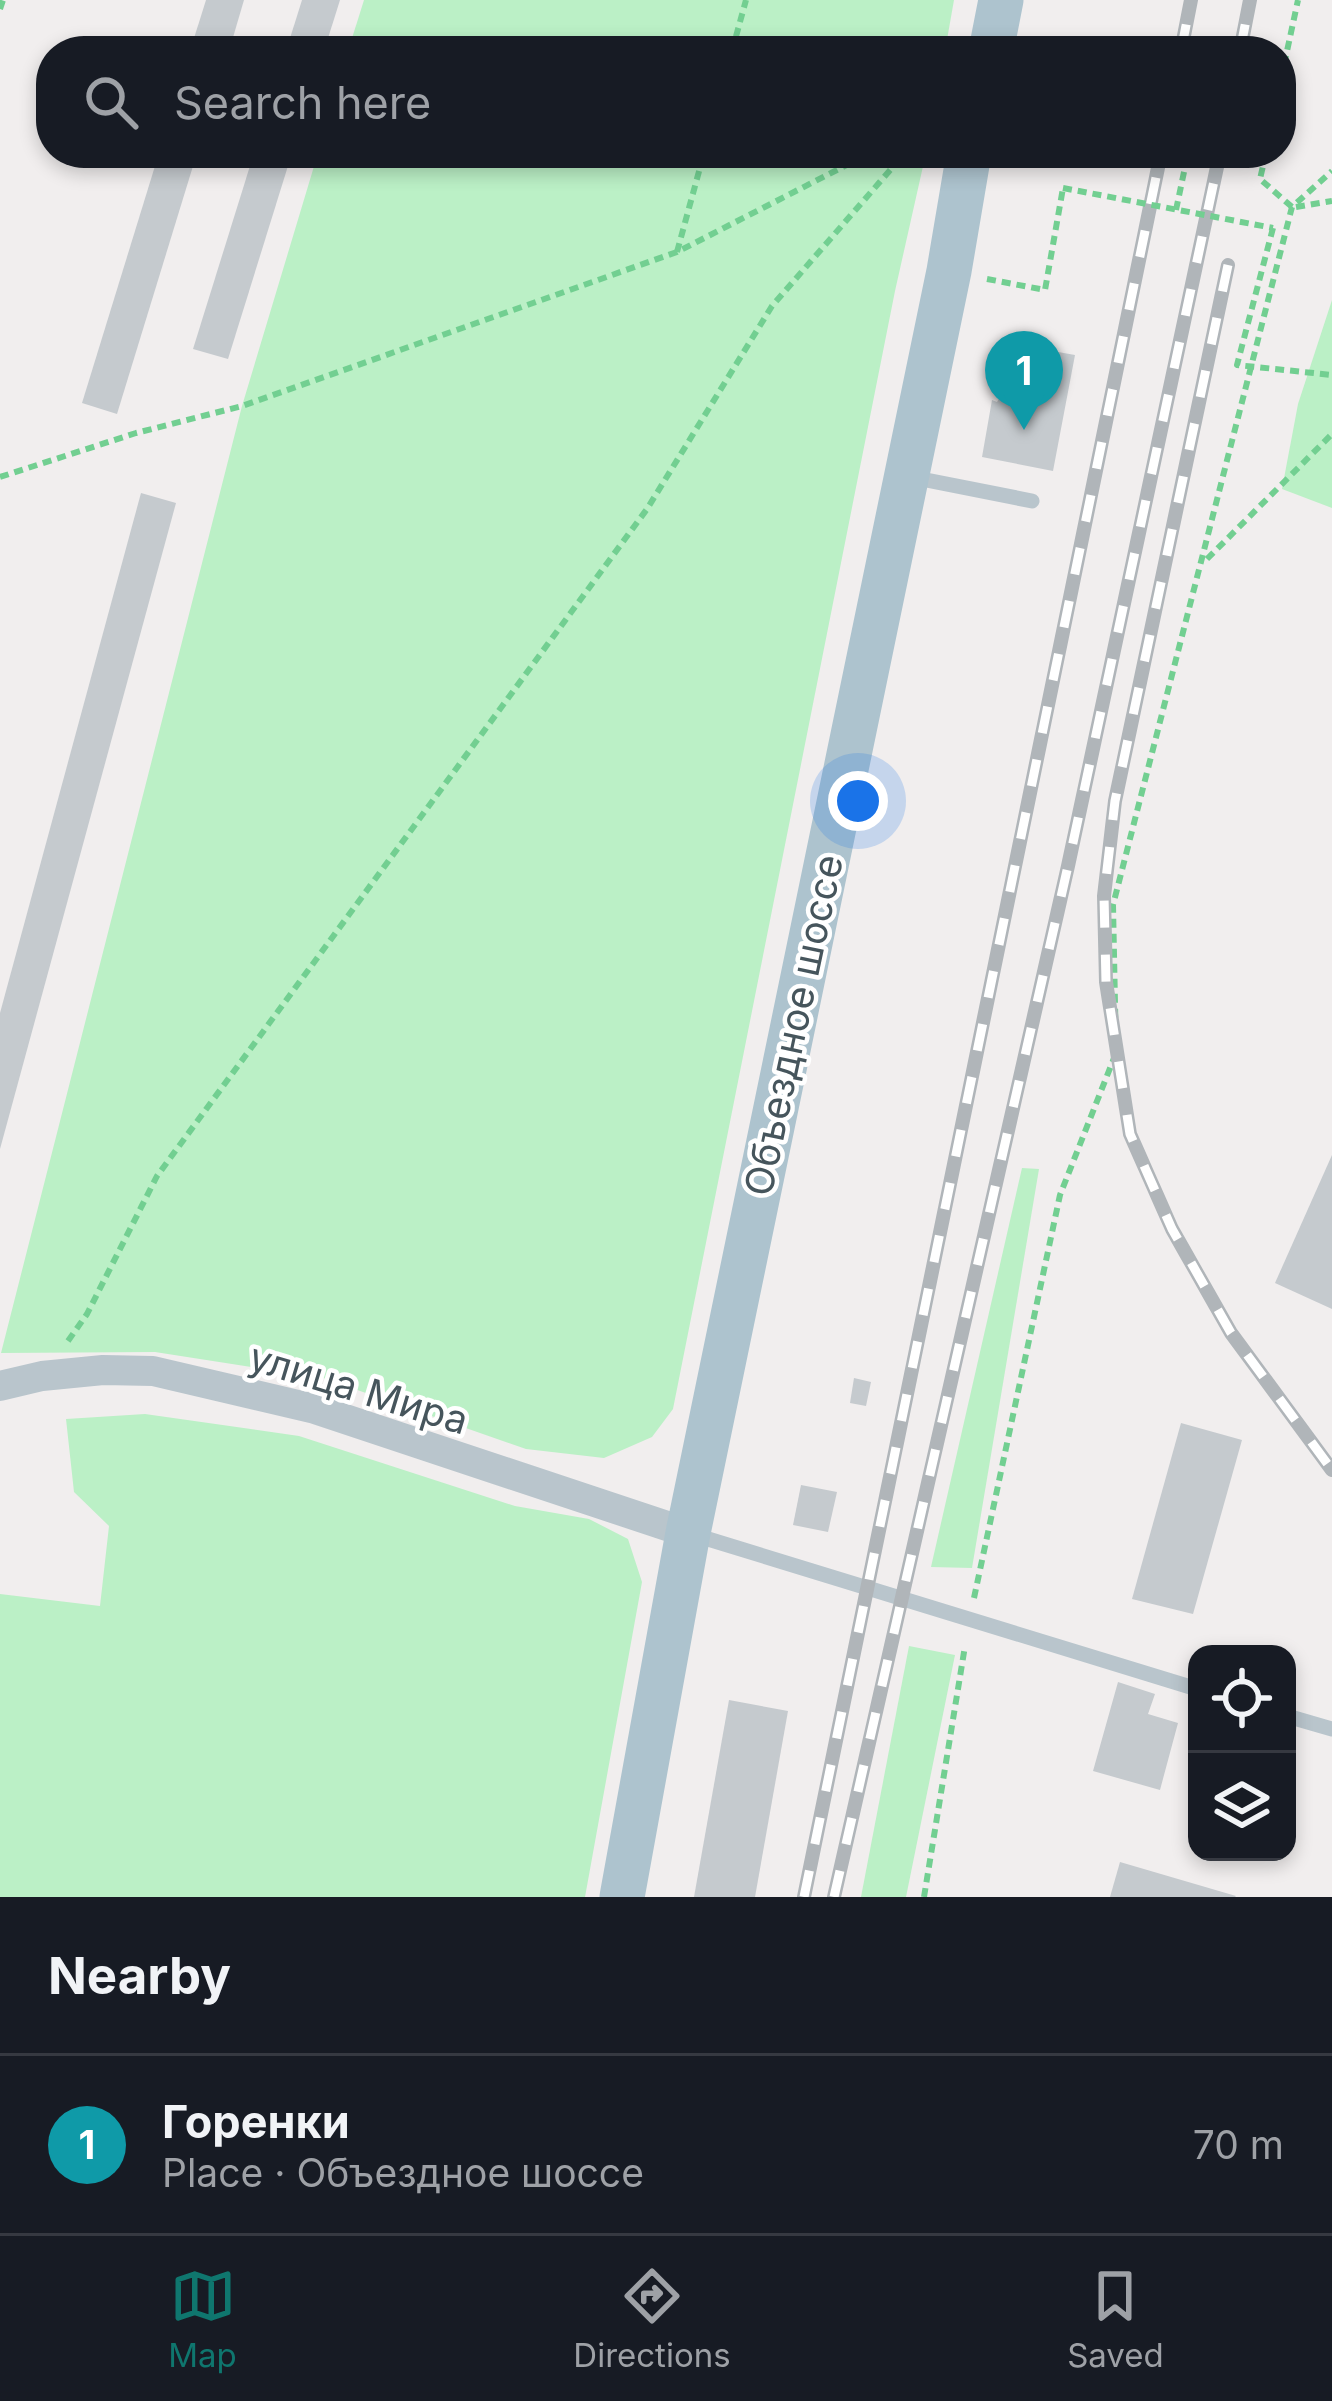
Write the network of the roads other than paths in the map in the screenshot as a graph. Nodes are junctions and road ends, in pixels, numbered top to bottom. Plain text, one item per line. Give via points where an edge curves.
1 (1000, 0) edge
2 (994, 36) edge
3 (966, 168) edge
4 (907, 476) junction
5 (1032, 500) dead end
6 (0, 1386) edge
7 (688, 1533) junction
8 (1188, 1686) edge
9 (1296, 1719) edge
10 (1332, 1730) edge
11 (622, 1897) edge

1 - 2 main road
3 - 4 main road, Объездное шоссе
4 - 5 lane
4 - 7 main road, Объездное шоссе
6 - 7 street, улица Мира via 153,1371 315,1409
7 - 8 lane
7 - 11 main road, Объездное шоссе
9 - 10 lane

